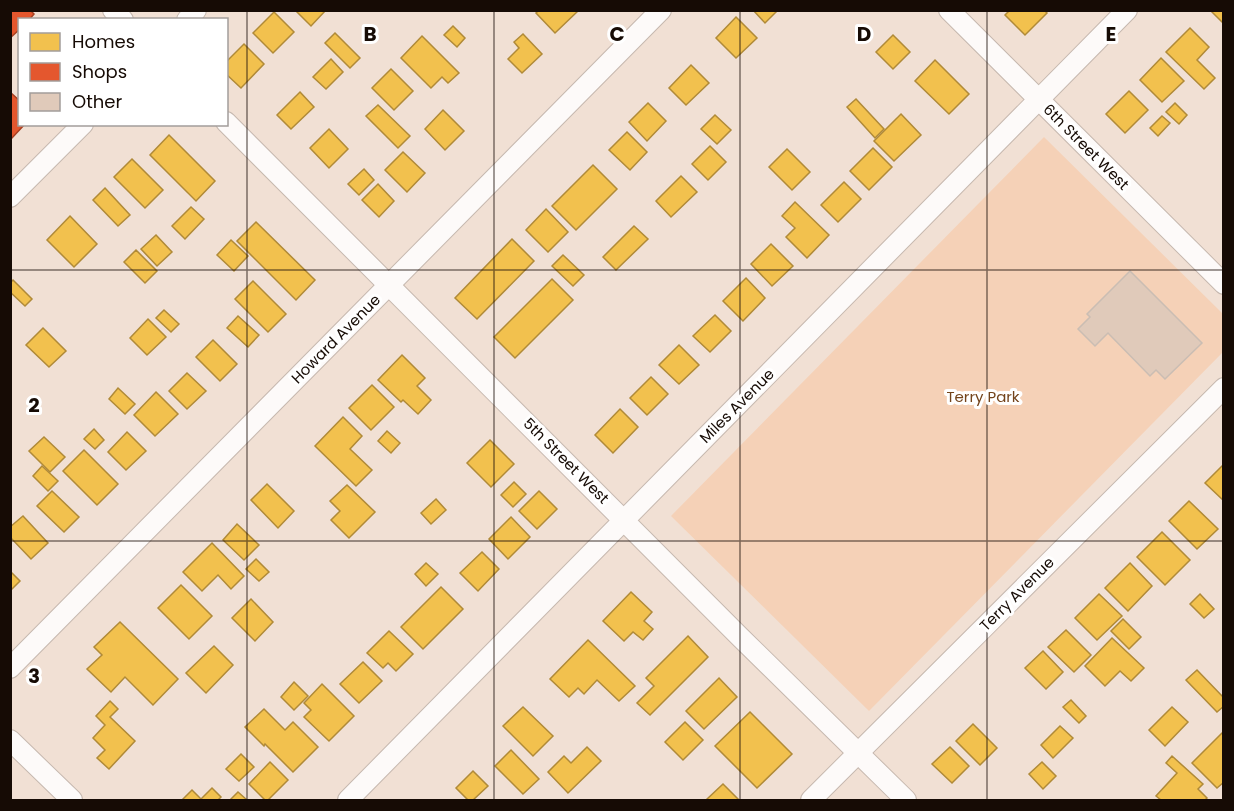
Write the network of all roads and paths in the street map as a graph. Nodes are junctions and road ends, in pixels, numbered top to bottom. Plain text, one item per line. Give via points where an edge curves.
1 (661, 10) edge
2 (949, 10) edge
3 (1127, 10) edge
4 (1038, 100) junction
5 (228, 124) edge
6 (81, 126) edge
7 (10, 197) edge
8 (1224, 284) edge
9 (390, 285) junction
10 (1224, 388) edge
11 (625, 520) junction
12 (10, 668) edge
13 (10, 740) edge
14 (857, 753) junction
15 (72, 801) edge
16 (348, 801) edge
17 (811, 801) edge
18 (906, 801) edge

1 - 9 street, Howard Avenue
2 - 4 street, 6th Street West
3 - 4 street, Miles Avenue
4 - 8 street, 6th Street West
4 - 11 street, Miles Avenue
5 - 9 street, 5th Street West
6 - 7 street
9 - 11 street, 5th Street West
9 - 12 street, Howard Avenue
10 - 14 street, Terry Avenue
11 - 14 street, 5th Street West
11 - 16 street, Miles Avenue
13 - 15 street
14 - 17 street, Terry Avenue
14 - 18 street, 5th Street West

